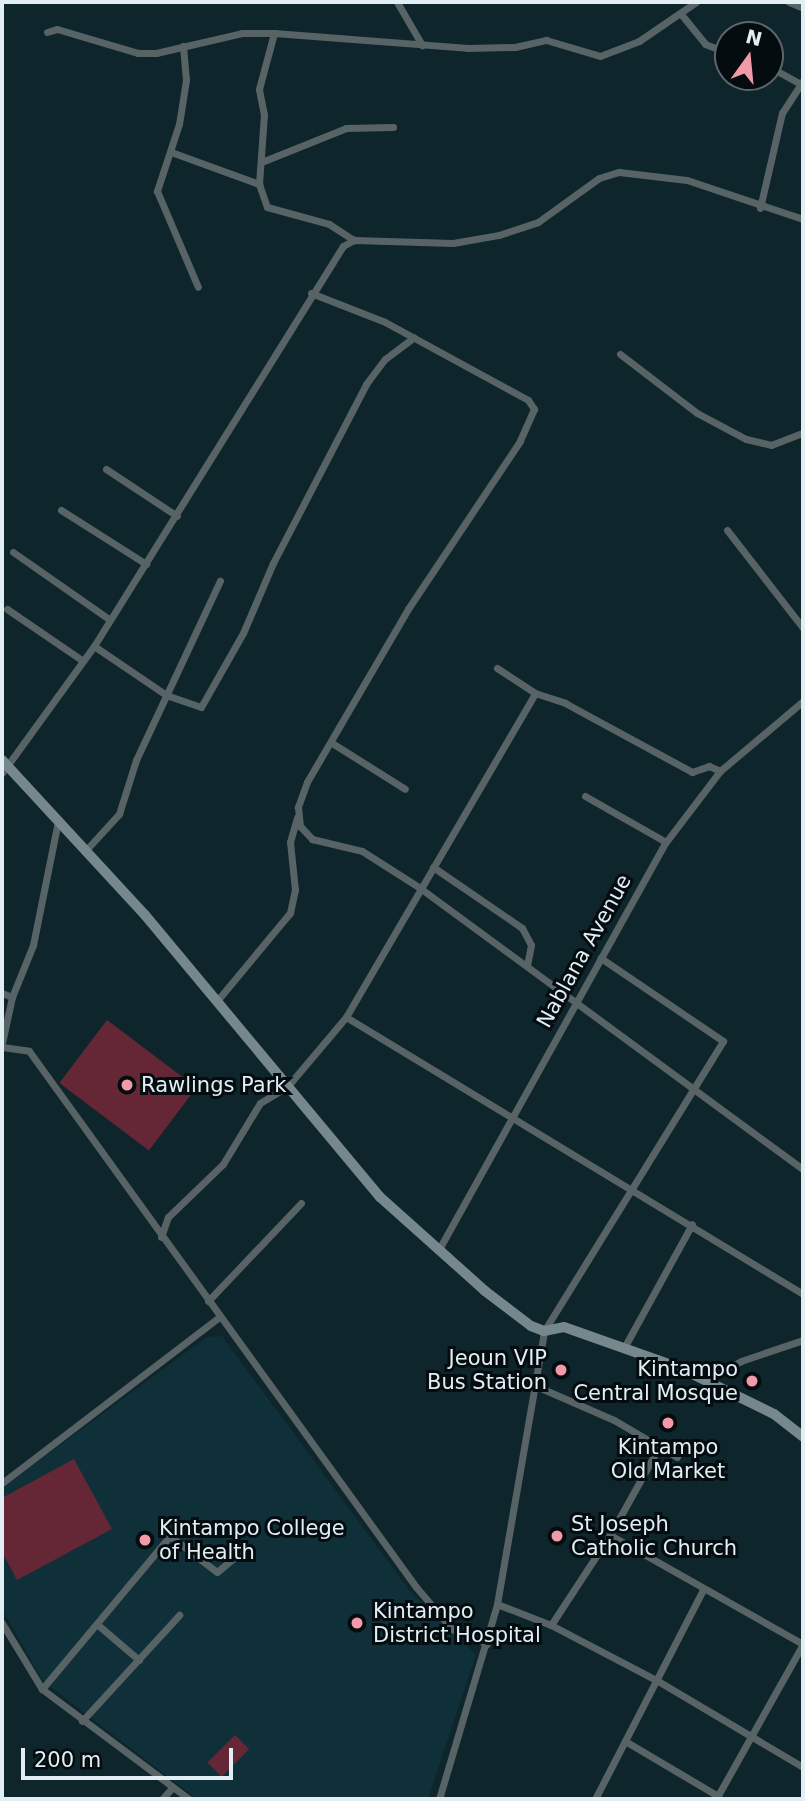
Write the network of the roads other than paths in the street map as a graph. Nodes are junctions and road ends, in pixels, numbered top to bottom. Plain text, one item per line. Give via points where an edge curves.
1 (397, 2) edge
2 (696, 2) edge
3 (789, 2) edge
4 (803, 8) edge
5 (681, 14) junction
6 (47, 32) dead end
7 (274, 33) junction
8 (422, 45) junction
9 (183, 46) junction
10 (714, 48) edge
11 (784, 74) edge
12 (802, 82) edge
13 (393, 127) dead end
14 (170, 152) junction
15 (264, 161) junction
16 (260, 184) junction
17 (760, 208) junction
18 (803, 219) edge
19 (354, 240) junction
20 (198, 287) dead end
21 (311, 293) junction
22 (414, 337) junction
23 (620, 354) dead end
24 (803, 433) edge
25 (106, 469) dead end
26 (61, 510) dead end
27 (177, 516) junction
28 (727, 530) dead end
29 (13, 552) dead end
30 (146, 564) junction
31 (220, 581) dead end
32 (7, 608) dead end
33 (110, 620) junction
34 (803, 628) edge
35 (94, 646) junction
36 (83, 661) junction
37 (497, 668) dead end
38 (535, 693) junction
39 (166, 695) junction
40 (803, 701) edge
41 (332, 743) junction
42 (3, 766) edge
43 (720, 772) junction
44 (405, 789) dead end
45 (585, 796) dead end
46 (298, 817) junction
47 (58, 821) junction
48 (666, 842) junction
49 (86, 850) junction
50 (433, 867) junction
51 (420, 888) junction
52 (601, 958) junction
53 (527, 965) junction
54 (2, 993) edge
55 (12, 997) junction
56 (577, 1000) junction
57 (216, 1002) junction
58 (346, 1017) junction
59 (2, 1045) edge
60 (691, 1086) junction
61 (287, 1087) junction
62 (511, 1118) junction
63 (803, 1170) edge
64 (629, 1188) junction
65 (301, 1203) dead end
66 (692, 1224) junction
67 (161, 1237) junction
68 (438, 1251) junction
69 (803, 1294) edge
70 (208, 1301) junction
71 (219, 1317) junction
72 (544, 1331) junction
73 (803, 1340) edge
74 (625, 1346) junction
75 (706, 1379) junction
76 (536, 1386) junction
77 (803, 1437) edge
78 (659, 1447) junction
79 (677, 1457) dead end
80 (2, 1483) edge
81 (610, 1535) junction
82 (244, 1549) dead end
83 (704, 1588) junction
84 (497, 1604) junction
85 (179, 1615) dead end
86 (2, 1623) edge
87 (98, 1625) junction
88 (551, 1625) junction
89 (487, 1644) junction
90 (803, 1644) edge
91 (139, 1660) junction
92 (658, 1681) junction
93 (42, 1689) junction
94 (82, 1721) junction
95 (753, 1735) junction
96 (625, 1741) junction
97 (803, 1767) edge
98 (172, 1788) junction
99 (717, 1797) edge
100 (162, 1799) edge
101 (189, 1799) edge
102 (439, 1799) edge
103 (595, 1799) edge

1 - 8 street
2 - 5 street
3 - 4 street
5 - 8 street via 621,51 600,56 547,40 515,47
5 - 10 street via 705,44
6 - 9 street via 57,29 138,53
7 - 8 street
7 - 9 street via 242,33
7 - 15 street via 258,89
9 - 14 street via 186,80
11 - 12 street
12 - 17 street via 782,113
13 - 15 street via 346,128
14 - 16 street
14 - 20 street via 161,169 159,204 181,240
15 - 16 street
16 - 19 street via 267,207 329,225
17 - 18 street
17 - 19 street via 687,180 619,172 599,178 538,222 499,235 453,243
19 - 21 street via 343,246
21 - 22 street
21 - 27 street
22 - 39 street via 385,359 366,384 273,563 243,634 201,707
22 - 41 street via 528,400 534,419 408,609
23 - 24 street via 697,413 746,439 771,444
25 - 27 street
26 - 30 street
27 - 30 street
28 - 34 street
29 - 33 street
30 - 33 street
31 - 39 street
32 - 36 street
33 - 35 street
35 - 36 street
35 - 39 street
36 - 42 street
37 - 38 street
38 - 43 street via 565,703 692,772 709,766
38 - 50 street
39 - 49 street via 136,760 119,814
40 - 43 street, Nablana Avenue
41 - 44 street
41 - 46 street via 301,793
42 - 47 main road
43 - 48 street, Nablana Avenue
45 - 48 street
46 - 51 street via 312,839 362,851
46 - 57 street via 290,842 295,890 289,914
47 - 49 main road
47 - 55 street via 33,945
48 - 52 street, Nablana Avenue
49 - 57 main road
50 - 51 street
50 - 53 street via 522,928 531,945
51 - 53 street
51 - 58 street
52 - 56 street, Nablana Avenue
52 - 60 street via 723,1041
53 - 56 street
54 - 55 street
55 - 59 street
56 - 60 street
56 - 62 street, Nablana Avenue
57 - 61 main road
58 - 61 street
58 - 62 street
59 - 67 street via 29,1051
60 - 63 street
60 - 64 street
61 - 67 street via 260,1103 223,1164 168,1217
61 - 68 main road via 380,1197
62 - 64 street
62 - 68 street, Nablana Avenue
64 - 66 street
64 - 72 street
65 - 70 street
66 - 69 street
66 - 74 street
67 - 70 street
68 - 72 main road via 519,1320
70 - 71 street
71 - 80 street
71 - 89 street via 416,1587 452,1629
72 - 74 main road via 564,1327
72 - 76 street
73 - 75 street via 741,1361
74 - 75 main road
75 - 77 main road via 774,1414
76 - 78 street via 583,1404
76 - 84 street
78 - 79 street
78 - 81 street
81 - 83 street
81 - 88 street
82 - 87 street via 218,1572 170,1536
83 - 90 street
83 - 92 street
84 - 88 street
84 - 89 street
85 - 91 street
86 - 93 street
87 - 91 street
87 - 93 street
88 - 92 street
89 - 102 street
90 - 95 street
91 - 94 street
92 - 95 street
92 - 96 street
93 - 94 street
94 - 98 street
95 - 97 street
95 - 99 street
96 - 99 street
96 - 103 street
98 - 100 street
98 - 101 street

